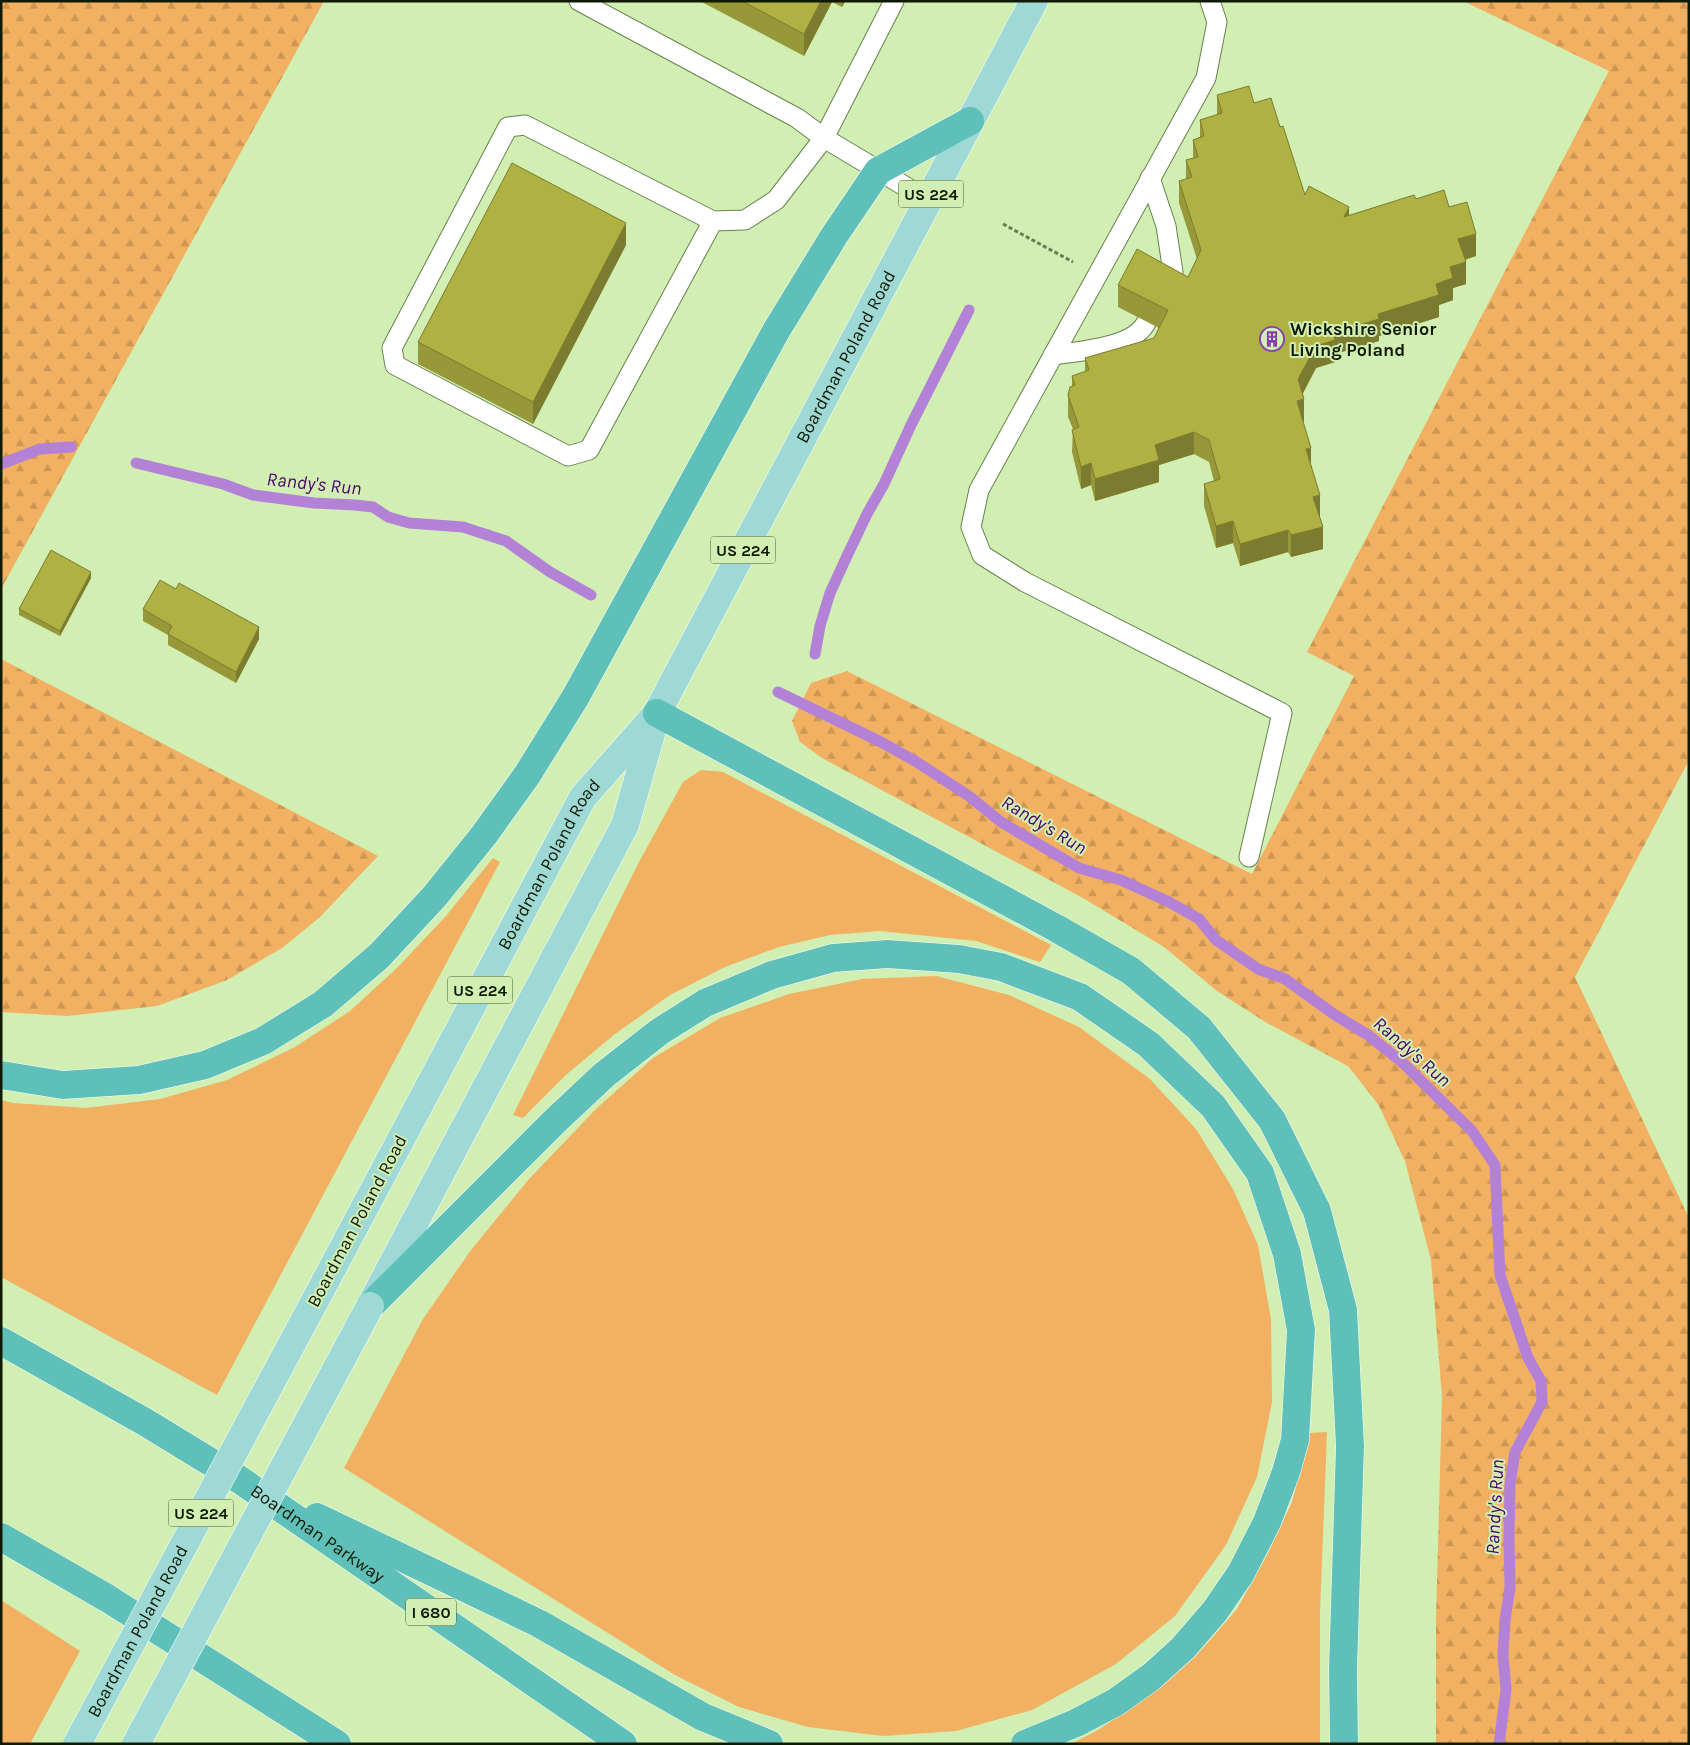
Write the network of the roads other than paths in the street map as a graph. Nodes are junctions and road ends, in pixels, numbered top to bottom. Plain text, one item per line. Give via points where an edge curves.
1 (579, 1) edge
2 (894, 1) edge
3 (1034, 1) edge
4 (1210, 1) edge
5 (970, 121) junction
6 (824, 138) junction
7 (878, 171) junction
8 (1150, 178) junction
9 (928, 200) junction
10 (713, 221) junction
11 (1166, 287) edge
12 (1147, 321) edge
13 (1053, 355) junction
14 (657, 713) junction
15 (1249, 857) dead end
16 (1, 1075) edge
17 (370, 1306) junction
18 (1, 1341) edge
19 (240, 1480) junction
20 (1, 1537) edge
21 (251, 1690) junction
22 (77, 1744) edge
23 (136, 1744) edge
24 (306, 1744) edge
25 (337, 1744) edge
26 (623, 1744) edge
27 (769, 1744) edge
28 (1025, 1744) edge
29 (1344, 1744) edge

1 - 6 lane via 798,118
2 - 6 lane
3 - 5 main road, Boardman Poland Road / US 224
4 - 8 lane via 1217,22 1206,78
5 - 7 highway
5 - 9 main road, Boardman Poland Road / US 224
6 - 7 lane
6 - 10 lane via 776,200 745,220
7 - 9 lane
7 - 16 highway via 776,331 575,698 528,775 434,896 379,956 323,1004 263,1041 205,1065 139,1080 63,1085
8 - 11 lane via 1166,226 1173,272
8 - 13 lane
9 - 14 main road, Boardman Poland Road / US 224
10 - 10 lane via 525,126 508,127 392,348 395,365 568,456 589,450
12 - 13 lane via 1144,329 1116,346
13 - 15 lane via 979,490 971,527 982,555 1026,582 1282,713
14 - 17 main road, Boardman Poland Road / US 224 via 625,825
14 - 22 main road, Boardman Poland Road / US 224, bridge via 583,797
14 - 29 highway via 1131,971 1199,1028 1272,1120 1317,1211 1343,1310 1350,1446 1343,1669
17 - 23 main road, Boardman Poland Road / US 224, bridge
17 - 28 highway via 604,1075 659,1032 705,1003 772,975 824,960 887,954 959,959 1001,967 1080,997 1148,1044 1213,1106 1260,1173 1286,1254 1300,1330 1295,1440 1267,1522 1215,1611 1183,1648 1116,1702
18 - 19 highway, Boardman Parkway / I 680 via 137,1417
19 - 26 highway, Boardman Parkway / I 680
19 - 27 highway via 538,1623 703,1717
20 - 21 highway via 107,1598
21 - 24 highway
21 - 25 highway

